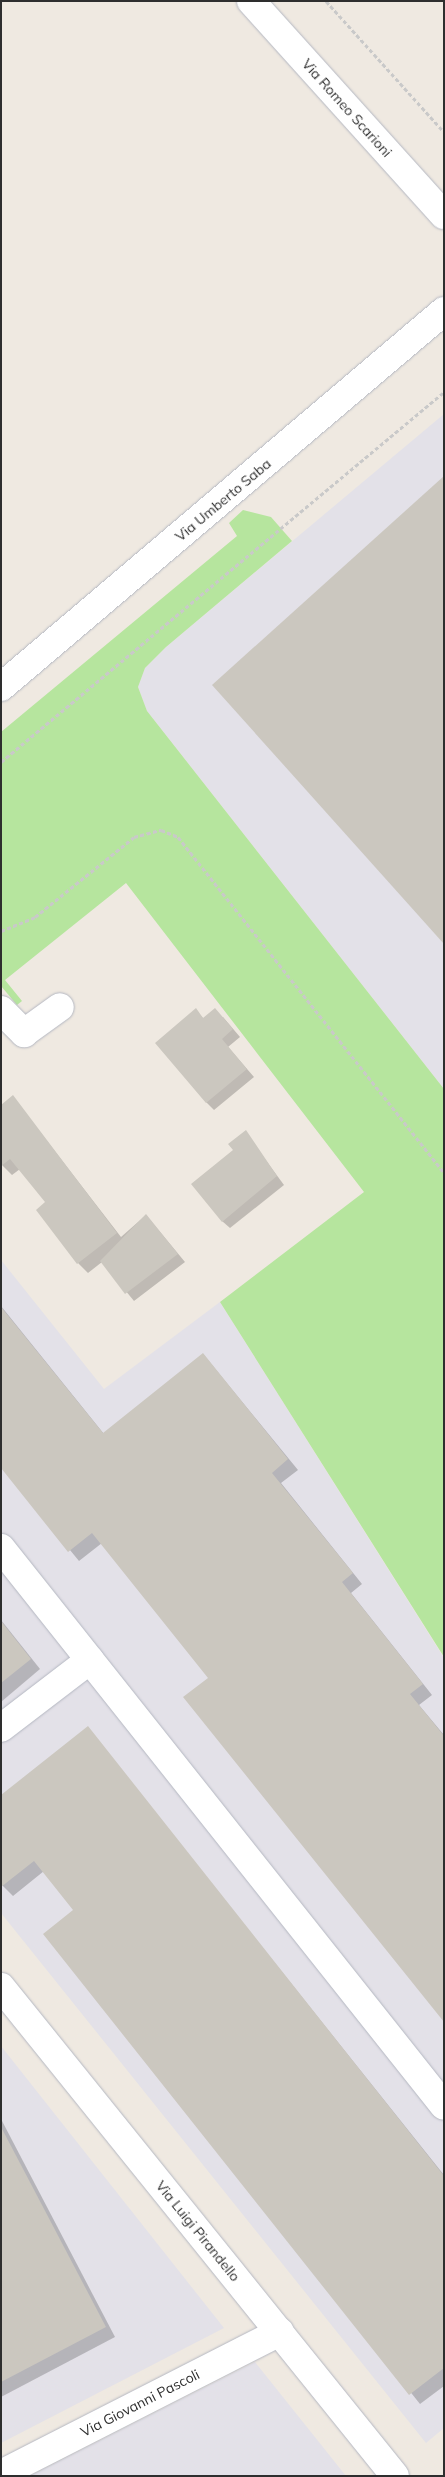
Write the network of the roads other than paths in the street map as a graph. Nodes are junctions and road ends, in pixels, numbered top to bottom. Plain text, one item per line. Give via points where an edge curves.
1 (251, 1) edge
2 (444, 215) edge
3 (444, 311) edge
4 (1, 687) edge
5 (60, 1007) dead end
6 (1, 1010) edge
7 (1, 1548) edge
8 (90, 1660) junction
9 (1, 1728) edge
10 (1, 1987) edge
11 (444, 2106) edge
12 (280, 2332) junction
13 (1, 2474) edge
14 (395, 2476) edge

1 - 2 street, Via Romeo Scarioni
3 - 4 street, Via Umberto Saba
5 - 6 street via 24,1033
7 - 8 street
8 - 9 street
8 - 11 street
10 - 12 street, Via Luigi Pirandello
12 - 13 street, Via Giovanni Pascoli
12 - 14 street, Via Luigi Pirandello

